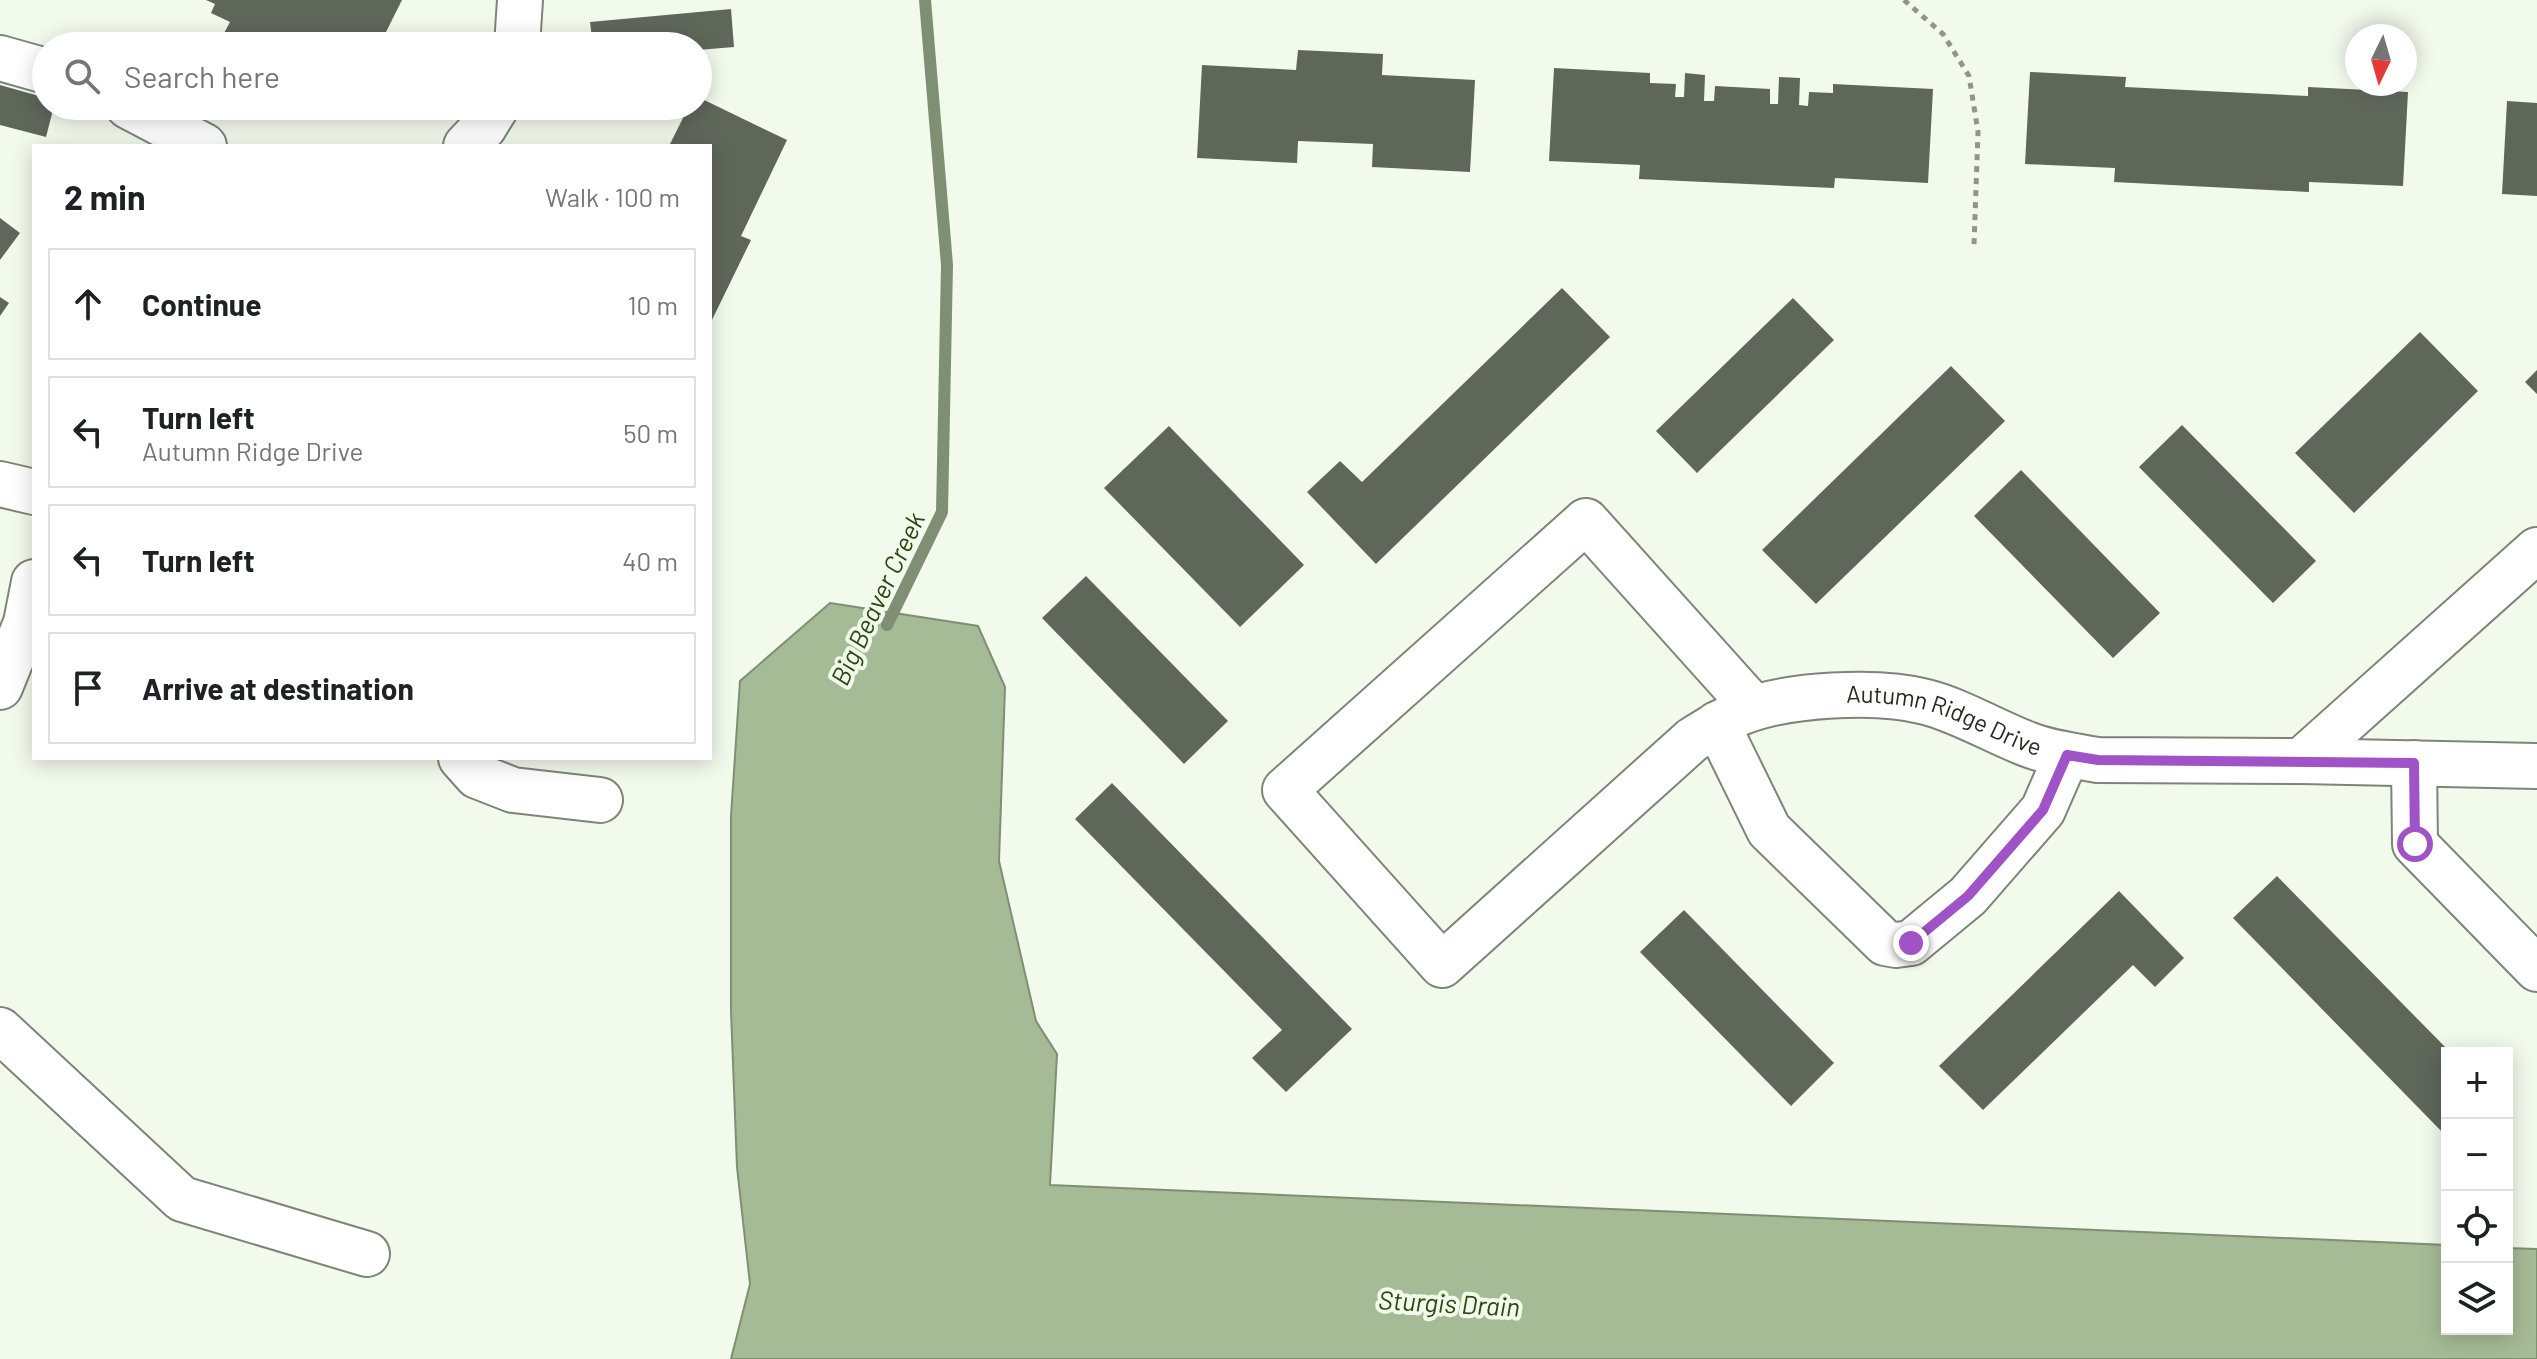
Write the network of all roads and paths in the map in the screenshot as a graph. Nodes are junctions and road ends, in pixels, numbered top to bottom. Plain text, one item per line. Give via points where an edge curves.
1 (1904, 0) edge
2 (526, 1) edge
3 (520, 32) edge
4 (0, 58) edge
5 (32, 67) edge
6 (488, 120) edge
7 (134, 122) edge
8 (198, 144) edge
9 (468, 144) edge
10 (1974, 245) dead end
11 (0, 484) edge
12 (32, 492) edge
13 (2537, 550) edge
14 (32, 592) edge
15 (0, 687) edge
16 (1736, 716) junction
17 (2067, 755) junction
18 (463, 760) edge
19 (2301, 761) junction
20 (2414, 763) junction
21 (2537, 766) edge
22 (600, 800) dead end
23 (2537, 969) edge
24 (0, 1030) edge
25 (367, 1254) dead end

1 - 10 path via 1943,34 1969,76 1978,132
2 - 3 street
4 - 5 street
6 - 9 street
7 - 8 street
11 - 12 street
13 - 19 street
14 - 15 street via 26,623
16 - 16 street, Autumn Ridge Drive via 1692,740 1442,965 1285,790 1586,521
16 - 17 street, Autumn Ridge Drive via 1781,702 1894,696 1928,702 2030,746
16 - 17 street via 1769,830 1885,943 1896,945 1911,943 1968,896 2043,810
17 - 19 street, Autumn Ridge Drive via 2098,760
18 - 22 street via 477,776 513,790
19 - 20 street, Autumn Ridge Drive
20 - 21 street, Autumn Ridge Drive
20 - 23 street via 2415,844
24 - 25 street via 182,1199

